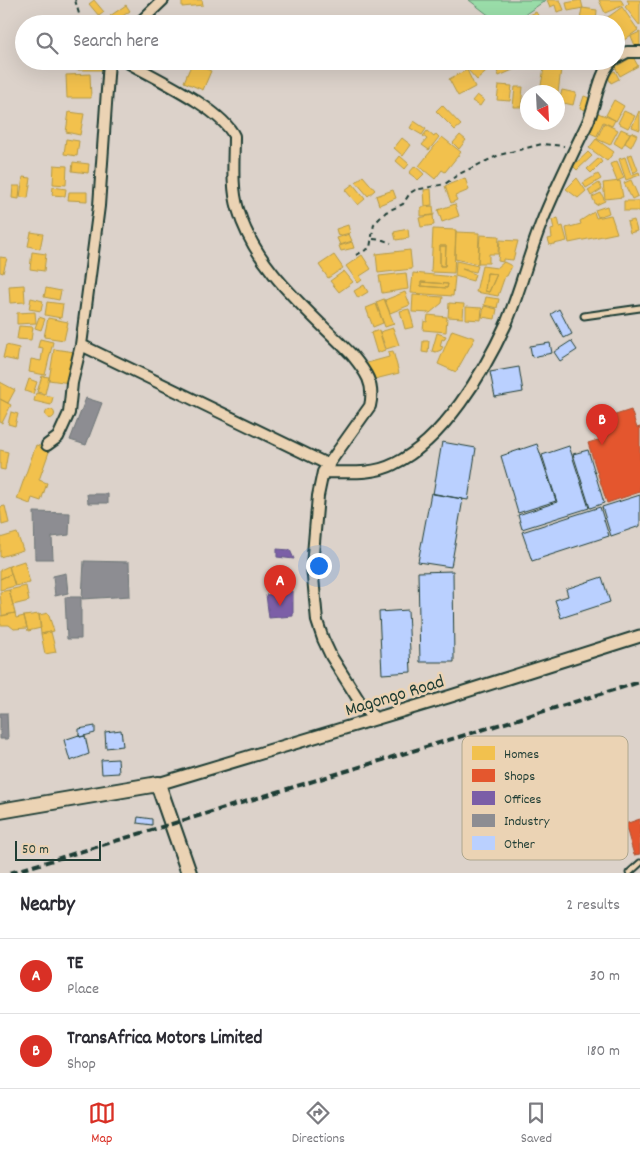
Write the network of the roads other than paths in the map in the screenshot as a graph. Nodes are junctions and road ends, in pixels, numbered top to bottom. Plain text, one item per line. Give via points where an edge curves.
1 (163, 0) edge
2 (147, 15) edge
3 (640, 52) edge
4 (625, 53) edge
5 (108, 70) edge
6 (141, 70) edge
7 (604, 70) edge
8 (640, 308) edge
9 (584, 316) dead end
10 (81, 345) junction
11 (47, 445) dead end
12 (326, 469) junction
13 (640, 636) edge
14 (376, 719) junction
15 (158, 784) junction
16 (0, 812) edge
17 (640, 863) edge
18 (188, 873) edge
19 (629, 873) edge

1 - 2 street
3 - 4 street
5 - 10 street via 100,206
6 - 12 street via 206,108 229,126 234,136 237,207 247,234 262,260 366,372 373,394 370,406
7 - 12 street via 595,106 538,232 505,325 483,367 454,411 411,455 392,466 368,472
8 - 9 lane
10 - 11 street via 69,413 58,437
10 - 12 street
12 - 14 street via 318,496 312,566 317,620 331,656 363,707
13 - 14 street, Magongo Road
14 - 15 street, Magongo Road
15 - 16 main road, Magongo Road
15 - 18 main road
17 - 19 lane

